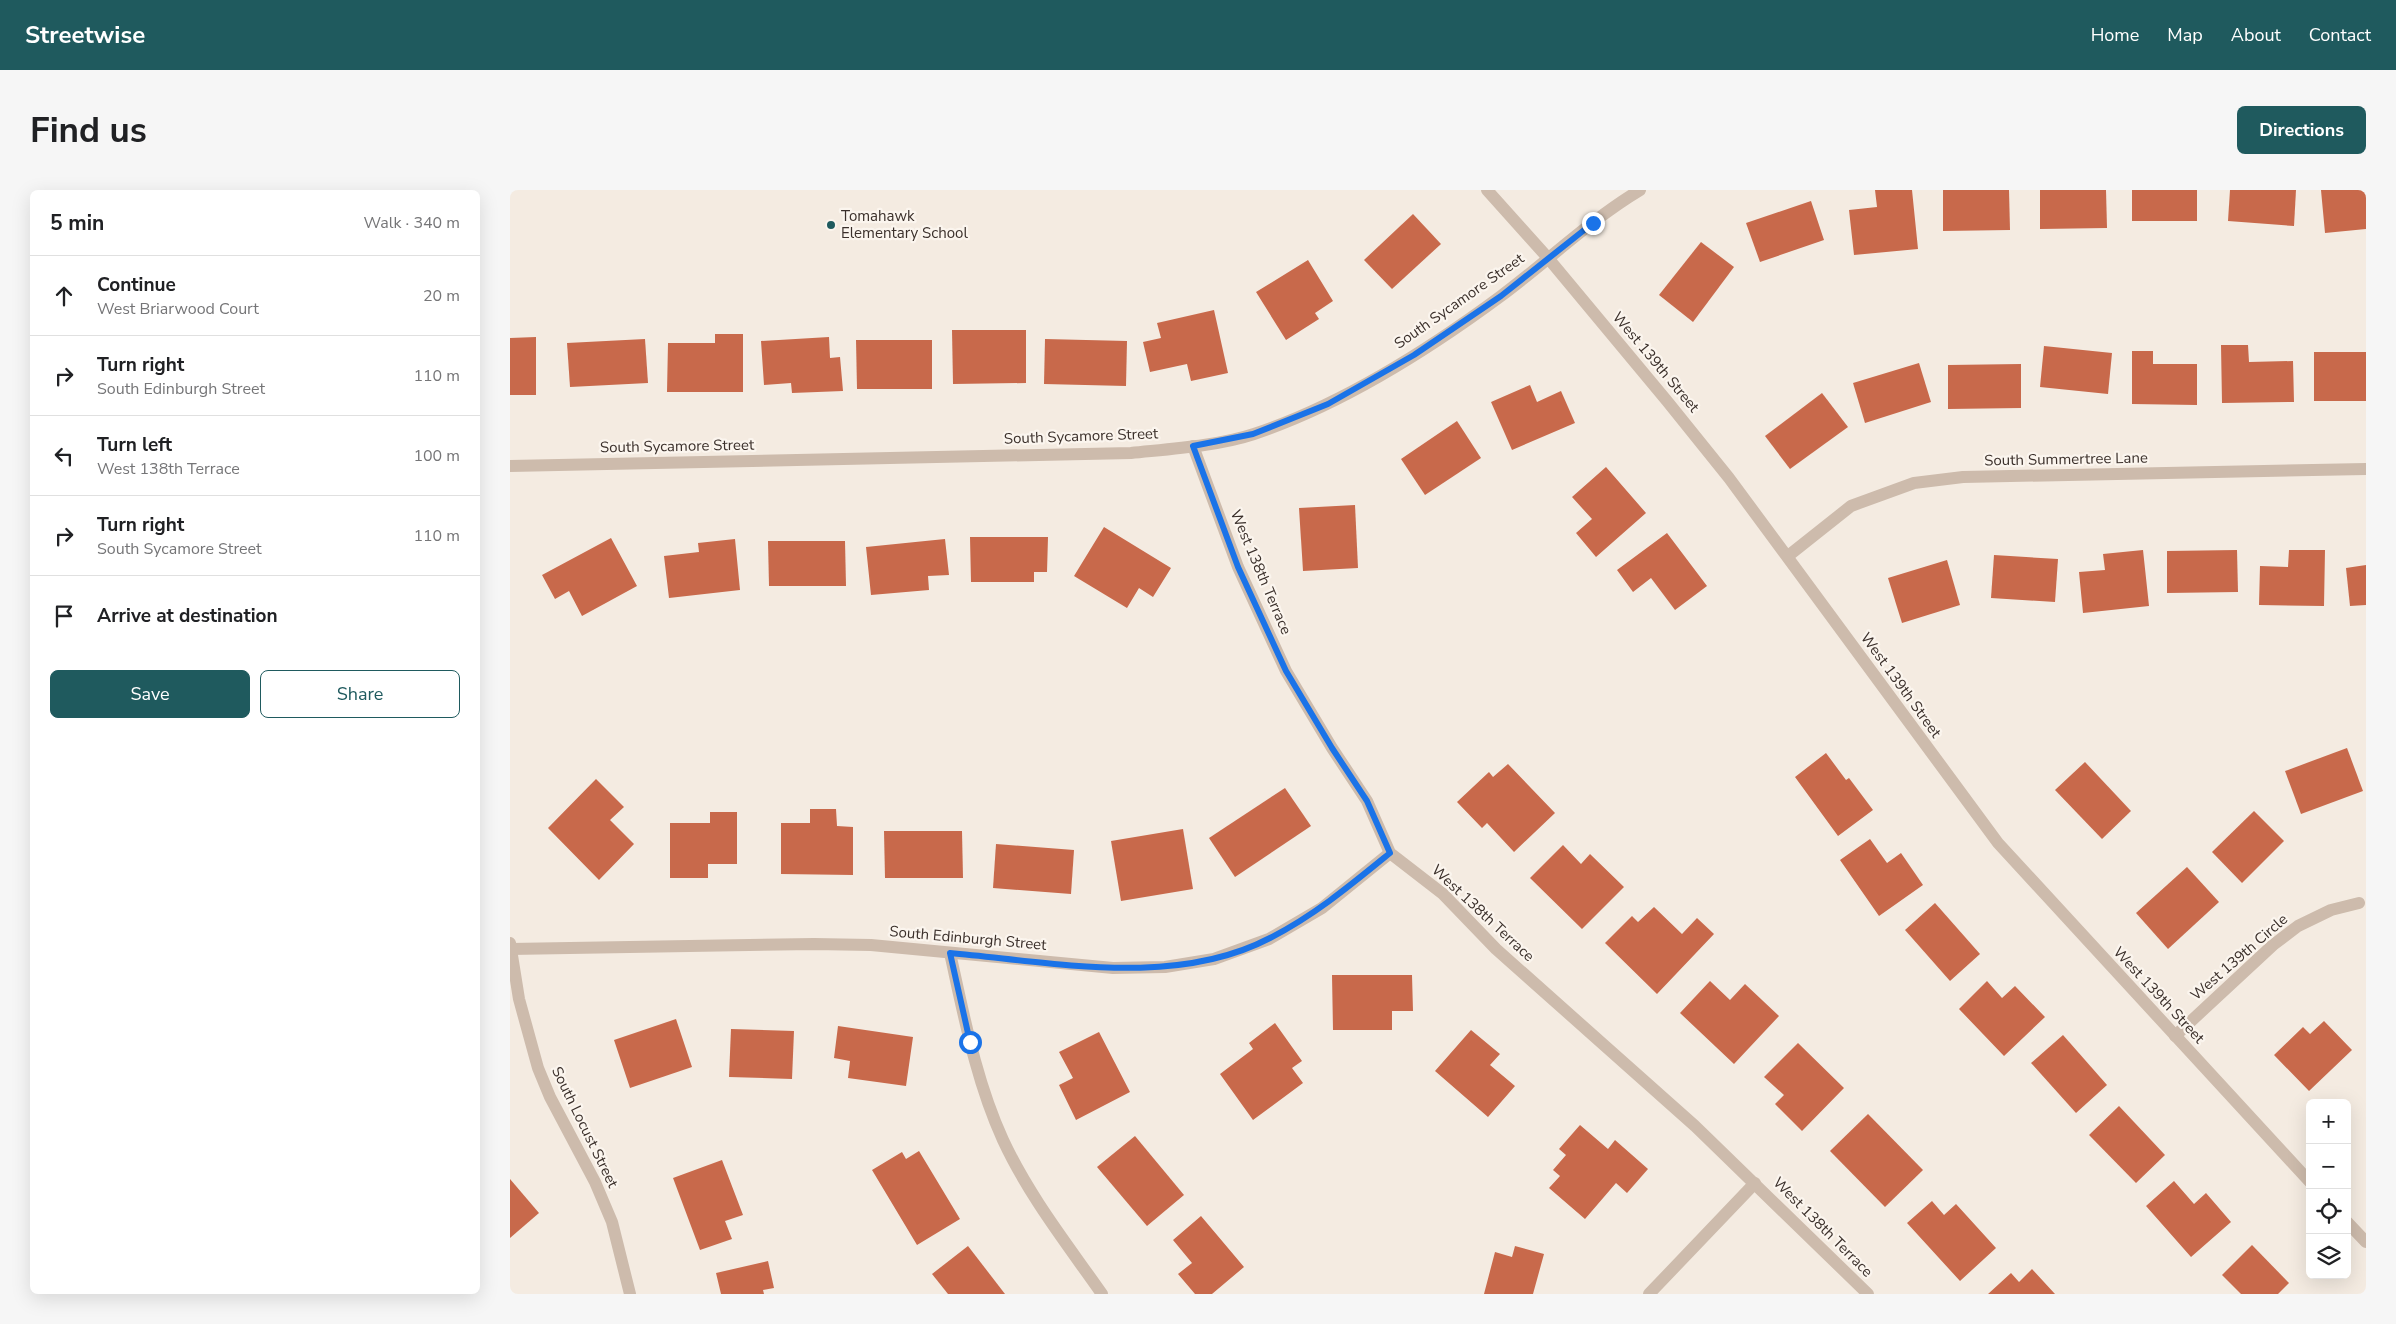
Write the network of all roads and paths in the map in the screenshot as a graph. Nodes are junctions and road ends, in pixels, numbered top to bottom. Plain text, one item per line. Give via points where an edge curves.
1 (1487, 190) edge
2 (1640, 190) edge
3 (1548, 258) junction
4 (1193, 446) junction
5 (510, 466) edge
6 (2366, 469) edge
7 (1788, 556) junction
8 (1390, 853) junction
9 (2359, 903) dead end
10 (510, 947) edge
11 (950, 953) junction
12 (2175, 1036) junction
13 (2306, 1178) edge
14 (1755, 1183) junction
15 (2351, 1226) edge
16 (2366, 1242) edge
17 (630, 1294) edge
18 (1102, 1294) edge
19 (1649, 1294) edge
20 (1868, 1294) edge

1 - 3 street, West 139th Street
2 - 3 street, South Sycamore Street
3 - 4 street, South Sycamore Street via 1501,296 1414,355 1328,404 1253,434
3 - 7 street, West 139th Street via 1667,400
4 - 5 street, South Sycamore Street via 1131,453
4 - 8 street, West 138th Terrace via 1238,567 1286,671 1367,801
6 - 7 street, South Summertree Lane via 1962,477 1914,483 1851,506
7 - 12 street, West 139th Street via 1998,844
8 - 11 street, South Edinburgh Street via 1322,908 1269,939 1214,959 1165,967 1113,968
8 - 14 street, West 138th Terrace via 1443,894 1496,949
9 - 12 street, West 139th Circle via 2330,910 2298,926 2273,945
10 - 11 street, South Edinburgh Street via 814,944 871,945
10 - 17 street, South Locust Street via 519,999 538,1068 595,1182 608,1214
11 - 18 street via 983,1088 1003,1140 1038,1204
12 - 13 street, West 139th Street
14 - 19 street, West 138th Terrace
14 - 20 street, West 138th Terrace
15 - 16 street

